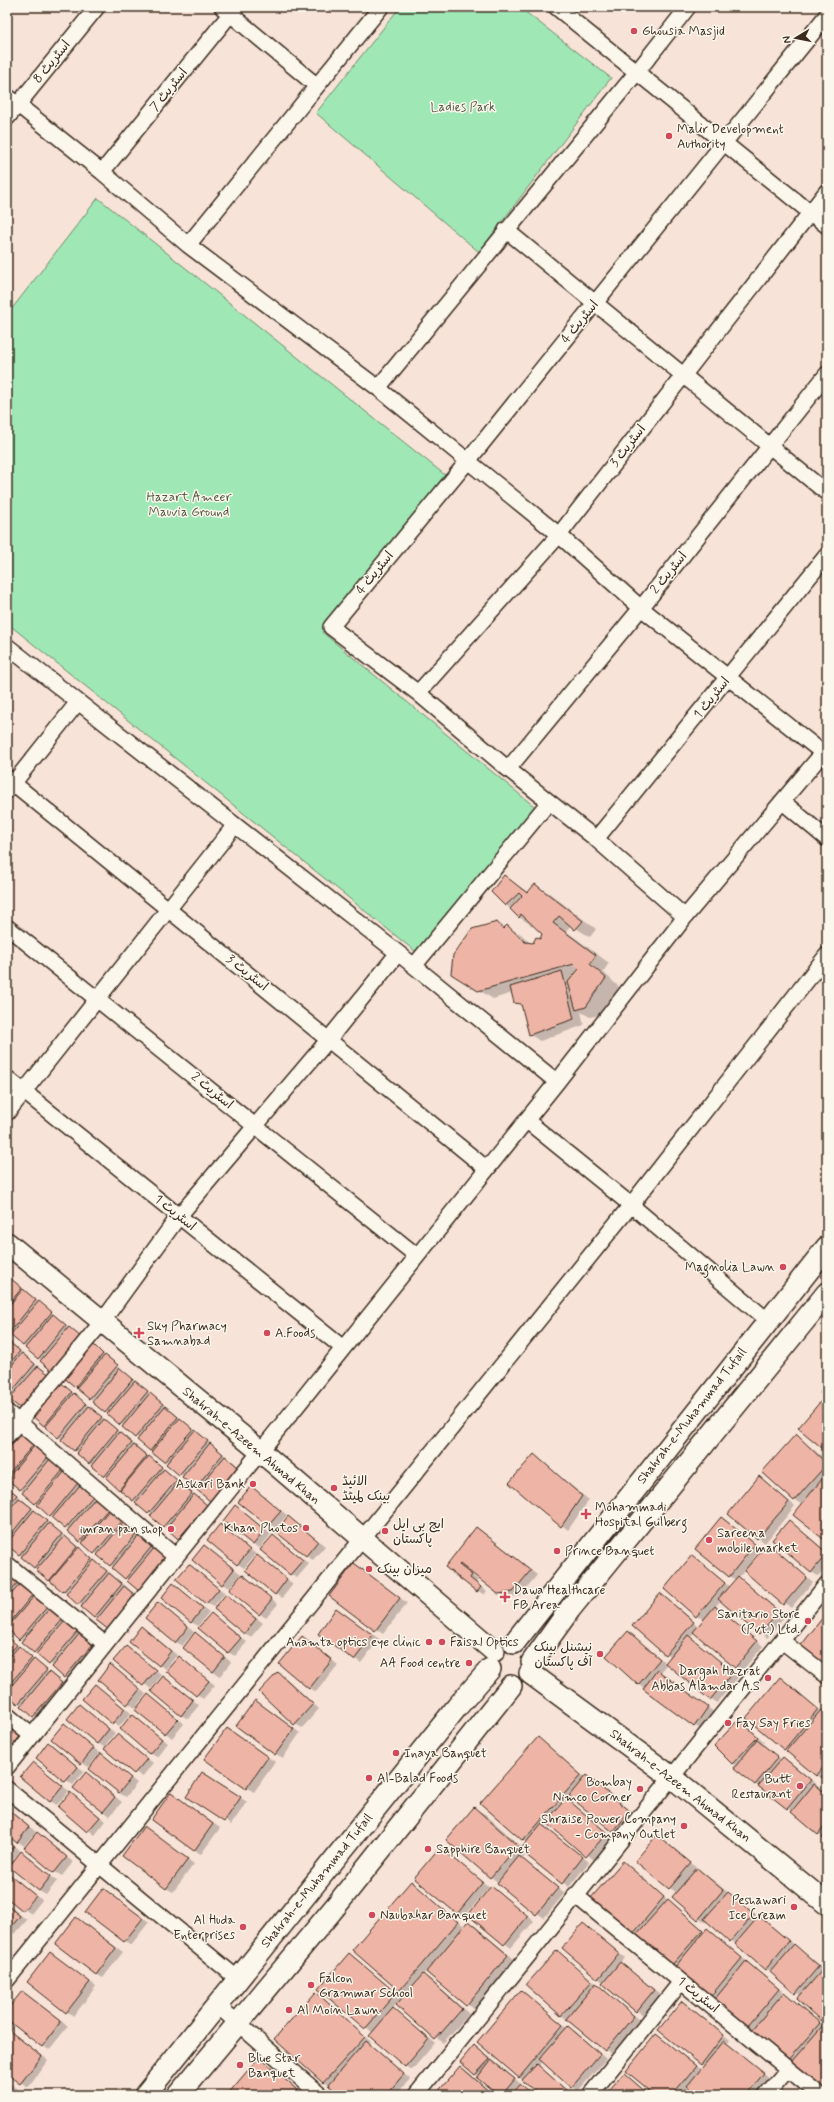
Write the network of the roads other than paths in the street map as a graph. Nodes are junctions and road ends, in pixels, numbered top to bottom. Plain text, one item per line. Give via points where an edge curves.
1 (97, 7) edge
2 (381, 7) edge
3 (556, 7) edge
4 (688, 7) edge
5 (230, 9) edge
6 (827, 15) edge
7 (637, 72) junction
8 (317, 86) junction
9 (12, 101) edge
10 (7, 118) edge
11 (724, 143) junction
12 (102, 172) junction
13 (827, 191) edge
14 (810, 212) junction
15 (827, 226) edge
16 (506, 230) junction
17 (188, 245) junction
18 (596, 302) junction
19 (827, 374) edge
20 (683, 375) junction
21 (378, 388) junction
22 (770, 446) junction
23 (467, 462) junction
24 (827, 493) edge
25 (559, 535) junction
26 (827, 555) edge
27 (641, 608) junction
28 (7, 646) edge
29 (729, 677) junction
30 (418, 693) junction
31 (78, 702) junction
32 (825, 750) edge
33 (508, 769) junction
34 (9, 784) edge
35 (549, 802) junction
36 (783, 802) junction
37 (235, 825) junction
38 (596, 839) junction
39 (827, 839) edge
40 (169, 909) junction
41 (685, 917) junction
42 (7, 927) edge
43 (398, 953) junction
44 (827, 955) edge
45 (414, 966) junction
46 (98, 999) junction
47 (329, 1039) junction
48 (7, 1078) edge
49 (557, 1082) junction
50 (24, 1092) junction
51 (7, 1113) edge
52 (526, 1120) junction
53 (255, 1126) junction
54 (487, 1169) junction
55 (631, 1205) junction
56 (179, 1216) junction
57 (7, 1243) edge
58 (827, 1247) edge
59 (417, 1256) junction
60 (826, 1295) edge
61 (768, 1321) junction
62 (102, 1322) junction
63 (343, 1348) junction
64 (7, 1412) edge
65 (19, 1422) junction
66 (7, 1436) edge
67 (260, 1451) junction
68 (361, 1539) junction
69 (176, 1557) junction
70 (7, 1564) edge
71 (827, 1584) edge
72 (782, 1640) junction
73 (514, 1643) junction
74 (105, 1644) junction
75 (492, 1660) junction
76 (531, 1668) junction
77 (827, 1676) edge
78 (511, 1686) junction
79 (7, 1715) edge
80 (32, 1736) junction
81 (7, 1767) edge
82 (673, 1778) junction
83 (7, 1789) edge
84 (98, 1866) junction
85 (575, 1895) junction
86 (827, 1904) edge
87 (238, 1979) junction
88 (7, 1980) edge
89 (681, 1982) junction
90 (217, 2005) junction
91 (236, 2023) junction
92 (788, 2069) junction
93 (145, 2095) edge
94 (178, 2095) edge
95 (320, 2095) edge
96 (416, 2095) edge
97 (590, 2095) edge
98 (766, 2095) edge
99 (820, 2095) edge

1 - 9 street, اسٹریٹ 8
2 - 8 street
3 - 7 street
4 - 7 street
5 - 8 street
5 - 12 street, اسٹریٹ 7
6 - 11 street, اسٹریٹ 4
7 - 11 street
7 - 16 street
8 - 17 street
9 - 10 street, اسٹریٹ 8
9 - 12 street
11 - 14 street
11 - 18 street, اسٹریٹ 4
12 - 17 street
13 - 14 street, اسٹریٹ 3
14 - 15 street
14 - 20 street, اسٹریٹ 3
16 - 18 street
16 - 21 street
17 - 21 street
18 - 20 street
18 - 23 street, اسٹریٹ 4
19 - 22 street, اسٹریٹ 2
20 - 22 street
20 - 25 street, اسٹریٹ 3
21 - 23 street
22 - 24 street
22 - 27 street, اسٹریٹ 2
23 - 25 street
23 - 30 street, اسٹریٹ 4 via 331,627
25 - 27 street
25 - 30 street, اسٹریٹ 3
26 - 29 street, اسٹریٹ 1
27 - 29 street
27 - 33 street, اسٹریٹ 2
28 - 31 street
29 - 32 street
29 - 38 street, اسٹریٹ 1
30 - 33 street
31 - 34 street
31 - 37 street
32 - 36 street
33 - 35 street
34 - 40 street, اسٹریٹ 3
35 - 38 street
35 - 45 street
36 - 39 street
36 - 41 street
37 - 40 street
37 - 43 street
38 - 41 street
40 - 46 street
40 - 47 street, اسٹریٹ 3
41 - 49 street
42 - 46 street, اسٹریٹ 2
43 - 45 street
43 - 47 street
44 - 55 street
45 - 49 street
46 - 50 street
46 - 53 street, اسٹریٹ 2
47 - 53 street
47 - 54 street, اسٹریٹ 3
48 - 50 street, اسٹریٹ 1
49 - 52 street
50 - 51 street
50 - 56 street, اسٹریٹ 1
52 - 54 street
52 - 55 street
53 - 56 street
53 - 59 street, اسٹریٹ 2
54 - 59 street
55 - 61 street
55 - 68 street
56 - 62 street
56 - 63 street, اسٹریٹ 1
57 - 62 main road, Shahrah-e-Azeem Ahmad Khan
58 - 61 main road, Shahrah-e-Muhammad Tufail
59 - 63 street
60 - 76 main road, Shahrah-e-Muhammad Tufail via 570,1609
61 - 73 main road, Shahrah-e-Muhammad Tufail
62 - 65 street
62 - 67 main road, Shahrah-e-Azeem Ahmad Khan
63 - 67 street
64 - 65 street
65 - 66 street
65 - 69 street
67 - 68 main road, Shahrah-e-Azeem Ahmad Khan
67 - 69 street
68 - 75 main road, Shahrah-e-Azeem Ahmad Khan
68 - 84 street
69 - 74 street
70 - 74 street
71 - 72 street
72 - 77 street
72 - 82 street
73 - 75 main road via 500,1646
73 - 76 main road via 526,1650
74 - 80 street
75 - 78 main road via 497,1681
75 - 87 main road, Shahrah-e-Muhammad Tufail
76 - 78 main road via 526,1679
76 - 82 main road, Shahrah-e-Azeem Ahmad Khan
78 - 91 main road via 335,1907
79 - 80 street
80 - 81 street
82 - 85 street
82 - 86 main road, Shahrah-e-Azeem Ahmad Khan
83 - 84 street
84 - 87 street
84 - 88 street
85 - 89 street, اسٹریٹ 1
85 - 96 street
87 - 90 main road, Shahrah-e-Muhammad Tufail
89 - 92 street, اسٹریٹ 1
89 - 97 street
90 - 91 street
90 - 93 main road, Shahrah-e-Muhammad Tufail
91 - 94 main road
91 - 95 street
92 - 98 street
92 - 99 street, اسٹریٹ 1

